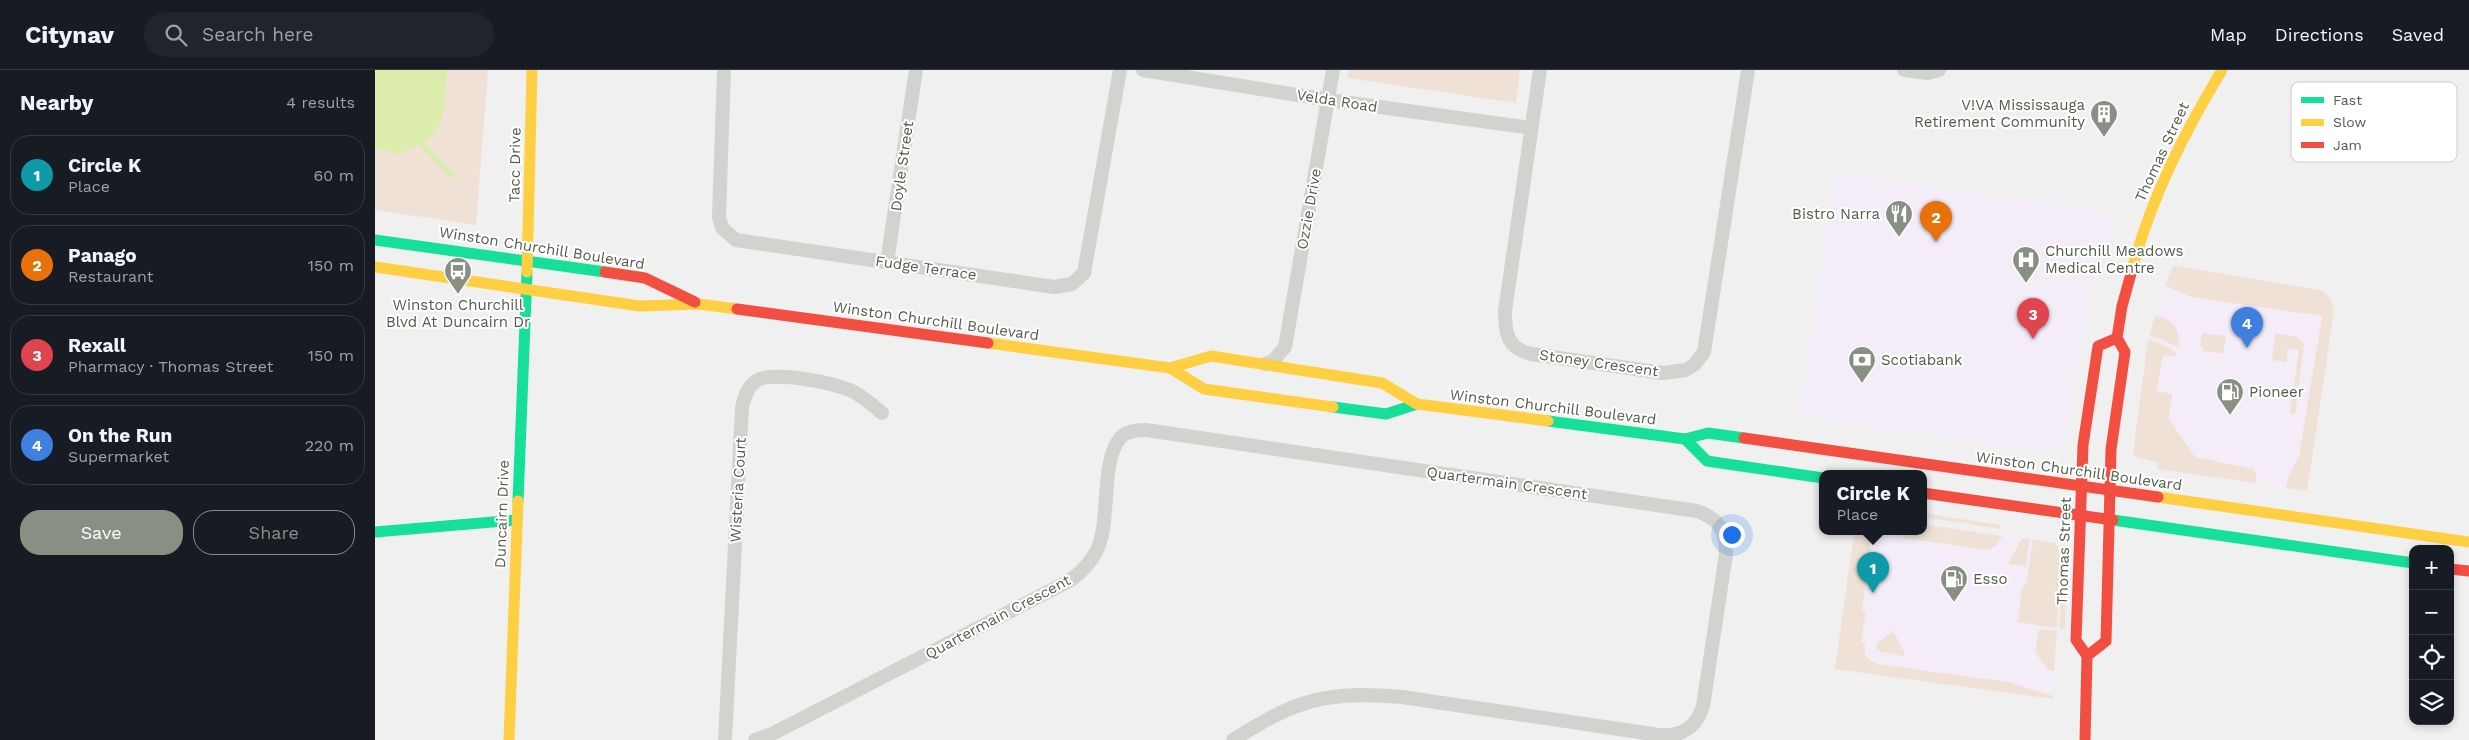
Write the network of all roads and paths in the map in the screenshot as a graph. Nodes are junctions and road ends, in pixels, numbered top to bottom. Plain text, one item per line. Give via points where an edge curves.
1 (532, 70) edge
2 (724, 70) edge
3 (916, 70) edge
4 (1119, 70) edge
5 (1143, 70) edge
6 (1333, 70) edge
7 (1540, 70) edge
8 (1748, 70) edge
9 (1904, 70) edge
10 (1939, 70) edge
11 (2222, 70) edge
12 (1329, 100) junction
13 (1531, 128) junction
14 (375, 240) edge
15 (527, 261) junction
16 (887, 262) junction
17 (375, 268) edge
18 (526, 290) junction
19 (699, 304) junction
20 (2117, 338) junction
21 (1285, 347) junction
22 (1265, 364) junction
23 (1170, 368) junction
24 (1309, 372) junction
25 (1417, 404) junction
26 (882, 413) dead end
27 (1685, 440) junction
28 (1819, 477) edge
29 (2082, 486) junction
30 (2110, 490) junction
31 (1927, 494) edge
32 (2080, 515) junction
33 (517, 520) junction
34 (2109, 520) junction
35 (375, 532) edge
36 (2469, 542) edge
37 (2409, 562) edge
38 (2454, 570) edge
39 (2469, 572) edge
40 (2087, 656) junction
41 (509, 740) edge
42 (725, 740) edge
43 (755, 740) edge
44 (1233, 740) edge
45 (2085, 740) edge

1 - 15 main road, Tacc Drive
2 - 16 street, Fudge Terrace via 719,217 722,228 736,240
3 - 16 street, Doyle Street
4 - 16 street, Fudge Terrace via 1089,256 1084,273 1073,284 1054,287
5 - 12 street, Velda Road
6 - 12 street, Ozzie Drive
7 - 13 street, Stoney Crescent
8 - 13 street, Stoney Crescent via 1708,337 1704,352 1686,370 1663,372 1531,354 1520,351 1508,338 1505,311
9 - 10 street via 1928,73
11 - 20 main road, Thomas Street via 2169,168 2140,239
12 - 13 street, Velda Road
12 - 21 street, Ozzie Drive
14 - 15 main road, Winston Churchill Boulevard
15 - 18 main road, Tacc Drive
15 - 19 main road, Winston Churchill Boulevard via 645,278
17 - 18 main road, Winston Churchill Boulevard
18 - 19 main road, Winston Churchill Boulevard via 640,306
18 - 33 main road, Duncairn Drive
19 - 23 main road, Winston Churchill Boulevard
20 - 29 main road, Thomas Street via 2098,346 2083,445
20 - 30 main road, Thomas Street via 2125,352 2111,449
21 - 22 street via 1273,361
21 - 24 street via 1294,360
22 - 23 main road, Winston Churchill Boulevard via 1211,356
22 - 24 main road, Winston Churchill Boulevard
23 - 25 main road, Winston Churchill Boulevard via 1204,389 1386,414
24 - 25 main road, Winston Churchill Boulevard via 1382,383
25 - 27 main road, Winston Churchill Boulevard
26 - 42 street, Wisteria Court via 853,392 839,387 777,377 756,380 744,396
27 - 28 main road via 1707,461
27 - 29 main road, Winston Churchill Boulevard via 1708,433
29 - 30 main road, Winston Churchill Boulevard
29 - 32 main road, Thomas Street
30 - 34 main road, Thomas Street
30 - 36 main road, Winston Churchill Boulevard
31 - 32 main road
32 - 34 main road
32 - 40 main road, Thomas Street via 2076,640
33 - 35 main road
33 - 41 main road, Duncairn Drive
34 - 37 main road
34 - 40 main road, Thomas Street via 2106,641
38 - 39 main road
40 - 45 main road, Thomas Street
43 - 44 street, Quartermain Crescent via 773,734 1071,580 1087,567 1097,551 1101,536 1115,448 1122,436 1133,431 1146,430 1697,511 1709,515 1723,530 1726,554 1703,706 1697,721 1683,733 1659,735 1368,694 1338,695 1305,702 1270,717

